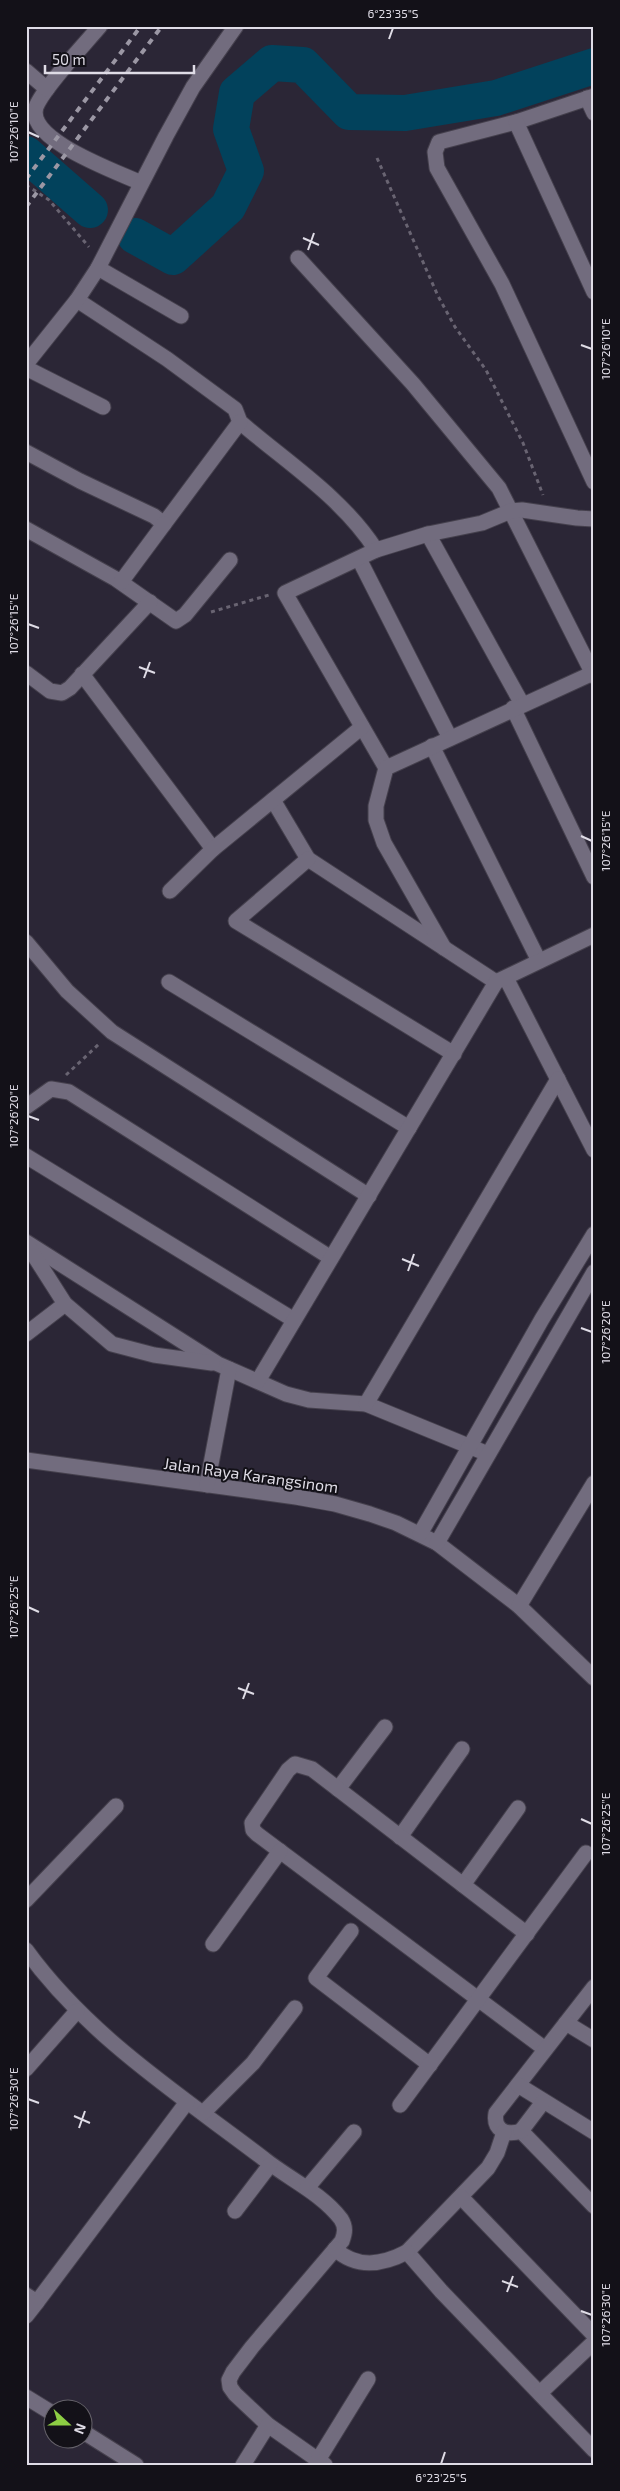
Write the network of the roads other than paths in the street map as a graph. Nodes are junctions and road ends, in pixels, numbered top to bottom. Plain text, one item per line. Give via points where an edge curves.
1 (100, 26) edge
2 (236, 26) edge
3 (26, 71) edge
4 (47, 89) junction
5 (590, 97) edge
6 (594, 113) edge
7 (516, 122) junction
8 (141, 183) junction
9 (298, 258) dead end
10 (98, 268) junction
11 (594, 292) edge
12 (77, 300) junction
13 (181, 316) dead end
14 (26, 364) edge
15 (26, 368) edge
16 (103, 407) dead end
17 (240, 422) junction
18 (26, 452) edge
19 (594, 482) edge
20 (511, 511) junction
21 (594, 519) edge
22 (164, 524) junction
23 (26, 529) edge
24 (428, 534) junction
25 (376, 550) junction
26 (359, 559) junction
27 (230, 560) dead end
28 (120, 582) junction
29 (150, 602) junction
30 (26, 673) edge
31 (82, 674) junction
32 (593, 674) edge
33 (517, 706) junction
34 (362, 726) junction
35 (450, 738) junction
36 (432, 746) junction
37 (386, 768) junction
38 (273, 800) junction
39 (213, 848) junction
40 (308, 858) junction
41 (594, 877) edge
42 (170, 891) dead end
43 (594, 935) edge
44 (26, 942) edge
45 (444, 948) junction
46 (540, 961) junction
47 (501, 980) junction
48 (169, 982) dead end
49 (454, 1054) junction
50 (558, 1079) junction
51 (26, 1108) edge
52 (409, 1128) junction
53 (594, 1150) edge
54 (26, 1156) edge
55 (369, 1196) junction
56 (594, 1234) edge
57 (26, 1243) edge
58 (331, 1258) junction
59 (594, 1272) edge
60 (65, 1304) junction
61 (294, 1320) junction
62 (26, 1334) edge
63 (224, 1367) junction
64 (258, 1381) junction
65 (366, 1404) junction
66 (470, 1445) junction
67 (488, 1454) junction
68 (26, 1460) edge
69 (594, 1483) edge
70 (207, 1485) junction
71 (420, 1534) junction
72 (437, 1543) junction
73 (519, 1606) junction
74 (594, 1678) edge
75 (385, 1727) dead end
76 (462, 1749) dead end
77 (338, 1789) junction
78 (116, 1806) dead end
79 (518, 1808) dead end
80 (400, 1837) junction
81 (280, 1851) junction
82 (586, 1853) dead end
83 (463, 1885) junction
84 (26, 1900) edge
85 (351, 1931) dead end
86 (527, 1934) junction
87 (214, 1944) dead end
88 (26, 1950) edge
89 (594, 1987) edge
90 (480, 1999) junction
91 (295, 2008) dead end
92 (78, 2011) junction
93 (566, 2023) junction
94 (594, 2040) edge
95 (545, 2049) junction
96 (430, 2065) junction
97 (26, 2069) edge
98 (518, 2085) junction
99 (187, 2102) junction
100 (543, 2102) junction
101 (400, 2105) dead end
102 (203, 2112) junction
103 (521, 2130) junction
104 (354, 2132) dead end
105 (504, 2132) junction
106 (594, 2132) edge
107 (270, 2165) junction
108 (308, 2188) junction
109 (461, 2197) junction
110 (594, 2206) edge
111 (235, 2210) dead end
112 (335, 2249) junction
113 (407, 2252) junction
114 (31, 2298) edge
115 (26, 2316) edge
116 (594, 2335) edge
117 (594, 2342) edge
118 (368, 2379) dead end
119 (540, 2393) junction
120 (26, 2397) edge
121 (42, 2407) edge
122 (268, 2425) junction
123 (92, 2437) edge
124 (594, 2450) edge
125 (322, 2462) edge
126 (136, 2465) edge
127 (243, 2465) edge

1 - 4 street
2 - 8 street via 193,88
3 - 4 street
4 - 8 street via 36,107 35,118 43,131 57,143
5 - 6 street
5 - 7 street
7 - 11 street
7 - 19 street via 439,142 435,152 437,168 502,284
8 - 10 street
9 - 20 street via 413,384 499,488
10 - 12 street
10 - 13 street
12 - 14 street
12 - 17 street via 167,359 235,409
15 - 16 street
17 - 22 street
17 - 25 street via 322,488 366,533
18 - 22 street
20 - 21 street
20 - 24 street via 482,523
20 - 32 street
22 - 28 street
23 - 28 street
24 - 25 street
24 - 33 street
25 - 26 street
26 - 34 street via 285,593
26 - 35 street
27 - 29 street via 185,615 176,621
28 - 29 street
29 - 31 street
30 - 31 street via 50,691 62,694
31 - 39 street
32 - 33 street
33 - 35 street
33 - 41 street
34 - 37 street
34 - 38 street
35 - 36 street
36 - 37 street
36 - 46 street
37 - 45 street via 376,806 376,820 384,843
38 - 39 street
38 - 40 street
39 - 42 street
40 - 45 street
40 - 49 street via 236,921
43 - 46 street
44 - 55 street via 67,991 112,1032
45 - 47 street
46 - 47 street
47 - 49 street
47 - 50 street
48 - 52 street
49 - 52 street
50 - 53 street
50 - 65 street
51 - 58 street via 51,1089 69,1092
52 - 55 street
54 - 61 street
55 - 58 street
56 - 66 street
57 - 60 street
57 - 63 street
58 - 61 street
59 - 67 street
60 - 62 street
60 - 63 street via 112,1344
61 - 64 street
63 - 64 street
63 - 70 street
64 - 65 street via 309,1400
65 - 66 street
66 - 67 street
66 - 71 street
67 - 72 street
68 - 70 street, Jalan Raya Karangsinom
69 - 73 street
70 - 71 street, Jalan Raya Karangsinom via 335,1504
71 - 72 street, Jalan Raya Karangsinom
72 - 73 street, Jalan Raya Karangsinom
73 - 74 street, Jalan Raya Karangsinom
75 - 77 street
76 - 80 street
77 - 80 street
77 - 81 street via 304,1766 295,1764 288,1770 252,1823 253,1830
78 - 84 street
79 - 83 street
80 - 83 street
81 - 87 street
81 - 90 street
82 - 86 street
83 - 86 street
85 - 96 street via 316,1978
86 - 90 street
88 - 92 street
89 - 93 street
90 - 95 street
90 - 96 street
91 - 102 street via 254,2063
92 - 97 street
92 - 99 street
93 - 94 street
93 - 95 street
95 - 98 street
96 - 101 street
98 - 100 street
98 - 105 street via 496,2113 496,2126
99 - 102 street
99 - 114 street
100 - 103 street
100 - 106 street
102 - 107 street
103 - 105 street
103 - 110 street
104 - 108 street
105 - 109 street via 488,2168
107 - 108 street
107 - 111 street
108 - 112 street via 344,2226 342,2241
109 - 113 street
109 - 116 street
112 - 113 street via 345,2258 360,2263 396,2258
112 - 122 street via 229,2380 235,2394
113 - 119 street
114 - 115 street
117 - 119 street
118 - 125 street
119 - 124 street
120 - 121 street
122 - 125 street
122 - 127 street
123 - 126 street

